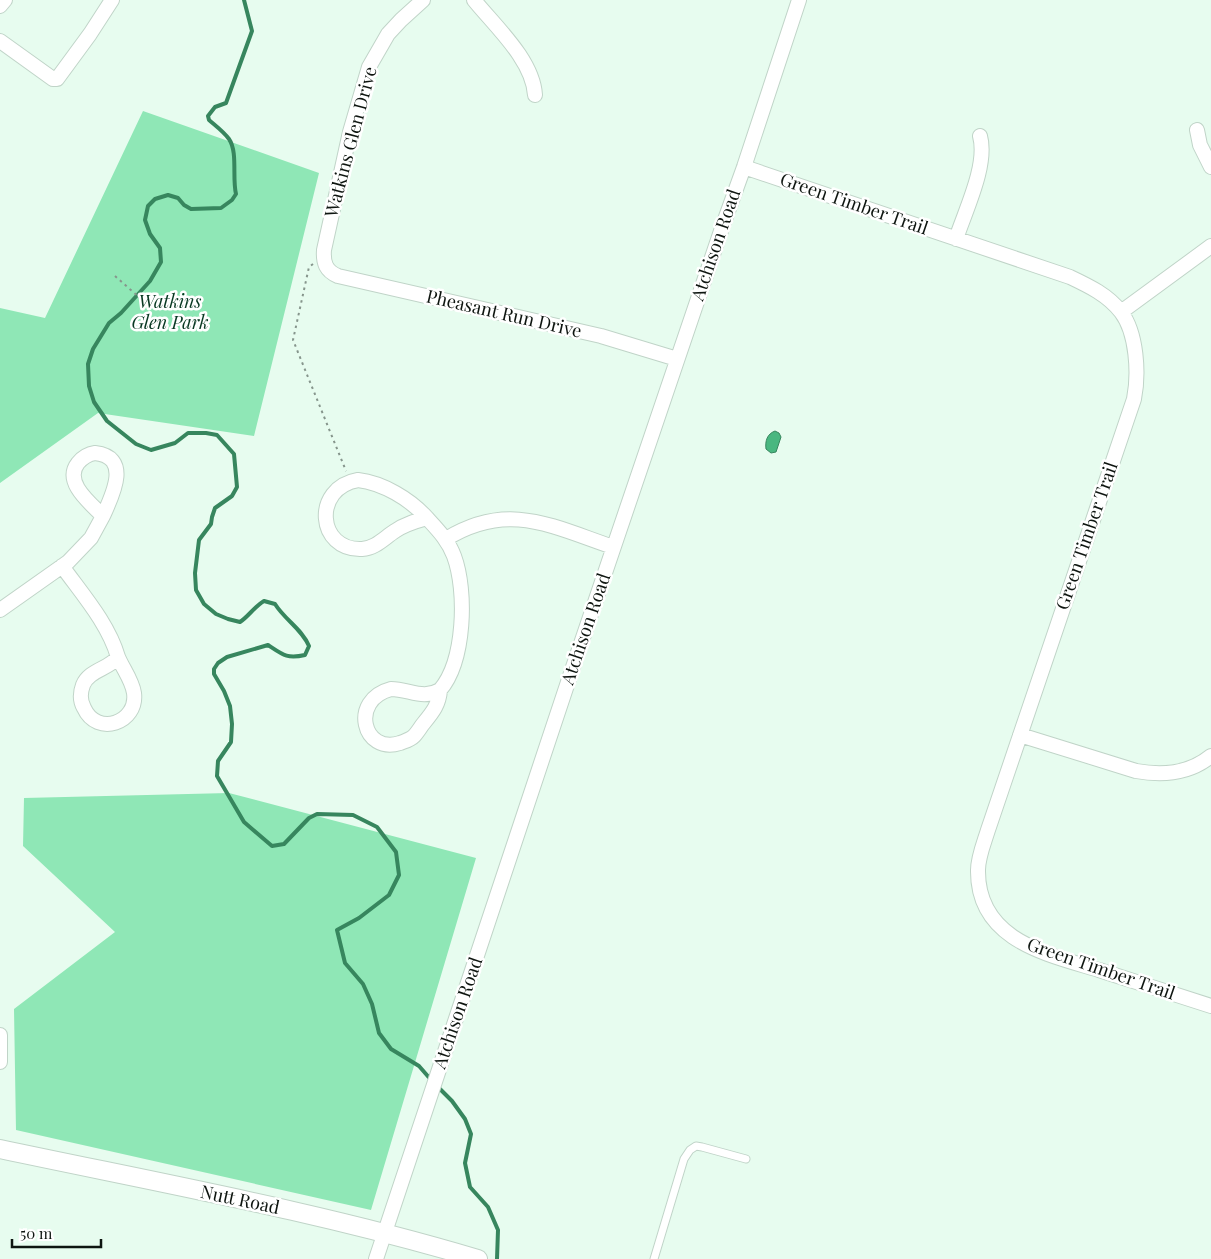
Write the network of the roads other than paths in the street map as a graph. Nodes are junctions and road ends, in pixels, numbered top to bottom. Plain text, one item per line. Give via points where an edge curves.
1 (4, 0) edge
2 (112, 0) edge
3 (423, 0) edge
4 (474, 0) edge
5 (799, 0) edge
6 (0, 6) edge
7 (0, 41) edge
8 (535, 95) dead end
9 (1197, 130) dead end
10 (980, 136) dead end
11 (744, 167) junction
12 (1211, 167) edge
13 (956, 239) junction
14 (1211, 246) edge
15 (330, 272) joint
16 (1121, 312) junction
17 (677, 359) junction
18 (103, 516) dead end
19 (427, 518) junction
20 (446, 538) junction
21 (613, 547) junction
22 (62, 566) junction
23 (0, 610) edge
24 (118, 657) junction
25 (440, 690) junction
26 (1020, 735) junction
27 (1211, 756) edge
28 (1211, 1006) edge
29 (0, 1034) edge
30 (0, 1062) edge
31 (0, 1149) edge
32 (746, 1159) dead end
33 (385, 1233) junction
34 (476, 1258) edge
35 (376, 1259) edge
36 (654, 1259) edge

1 - 6 street
2 - 7 street via 57,79
3 - 15 street, Watkins Glen Drive via 388,34 369,67 350,132 324,250 323,260
4 - 8 street via 528,68
5 - 11 street, Atchison Road
9 - 12 street via 1200,145
10 - 13 street via 983,153
11 - 13 street, Green Timber Trail
11 - 17 street, Atchison Road
13 - 16 street, Green Timber Trail via 1084,283 1104,295
14 - 16 street
15 - 17 street, Pheasant Run Drive via 601,336
16 - 26 street, Green Timber Trail via 1131,334 1136,359 1134,399
17 - 21 street, Atchison Road
18 - 22 street via 84,547
19 - 19 street via 410,522 364,549 336,540 330,532 325,512 332,494 341,486 358,480 398,495
19 - 20 street
20 - 21 street via 466,527 518,518
20 - 25 street via 460,583 461,637 455,662
21 - 33 street, Atchison Road
22 - 23 street
22 - 24 street via 102,623
24 - 24 street via 113,664 88,678 81,690 80,697 86,712 95,722 116,723 131,709 134,698
25 - 25 street via 426,695 399,689 383,691 369,704 365,714 367,729 376,740 388,744 407,741 436,708
26 - 27 street via 1152,774 1180,772
26 - 28 street, Green Timber Trail via 985,839 978,870 983,900 998,925 1031,948
29 - 30 street
31 - 33 street, Nutt Road
32 - 36 lane via 696,1146 690,1150 677,1179
33 - 34 street, Nutt Road
33 - 35 street, Atchison Road

